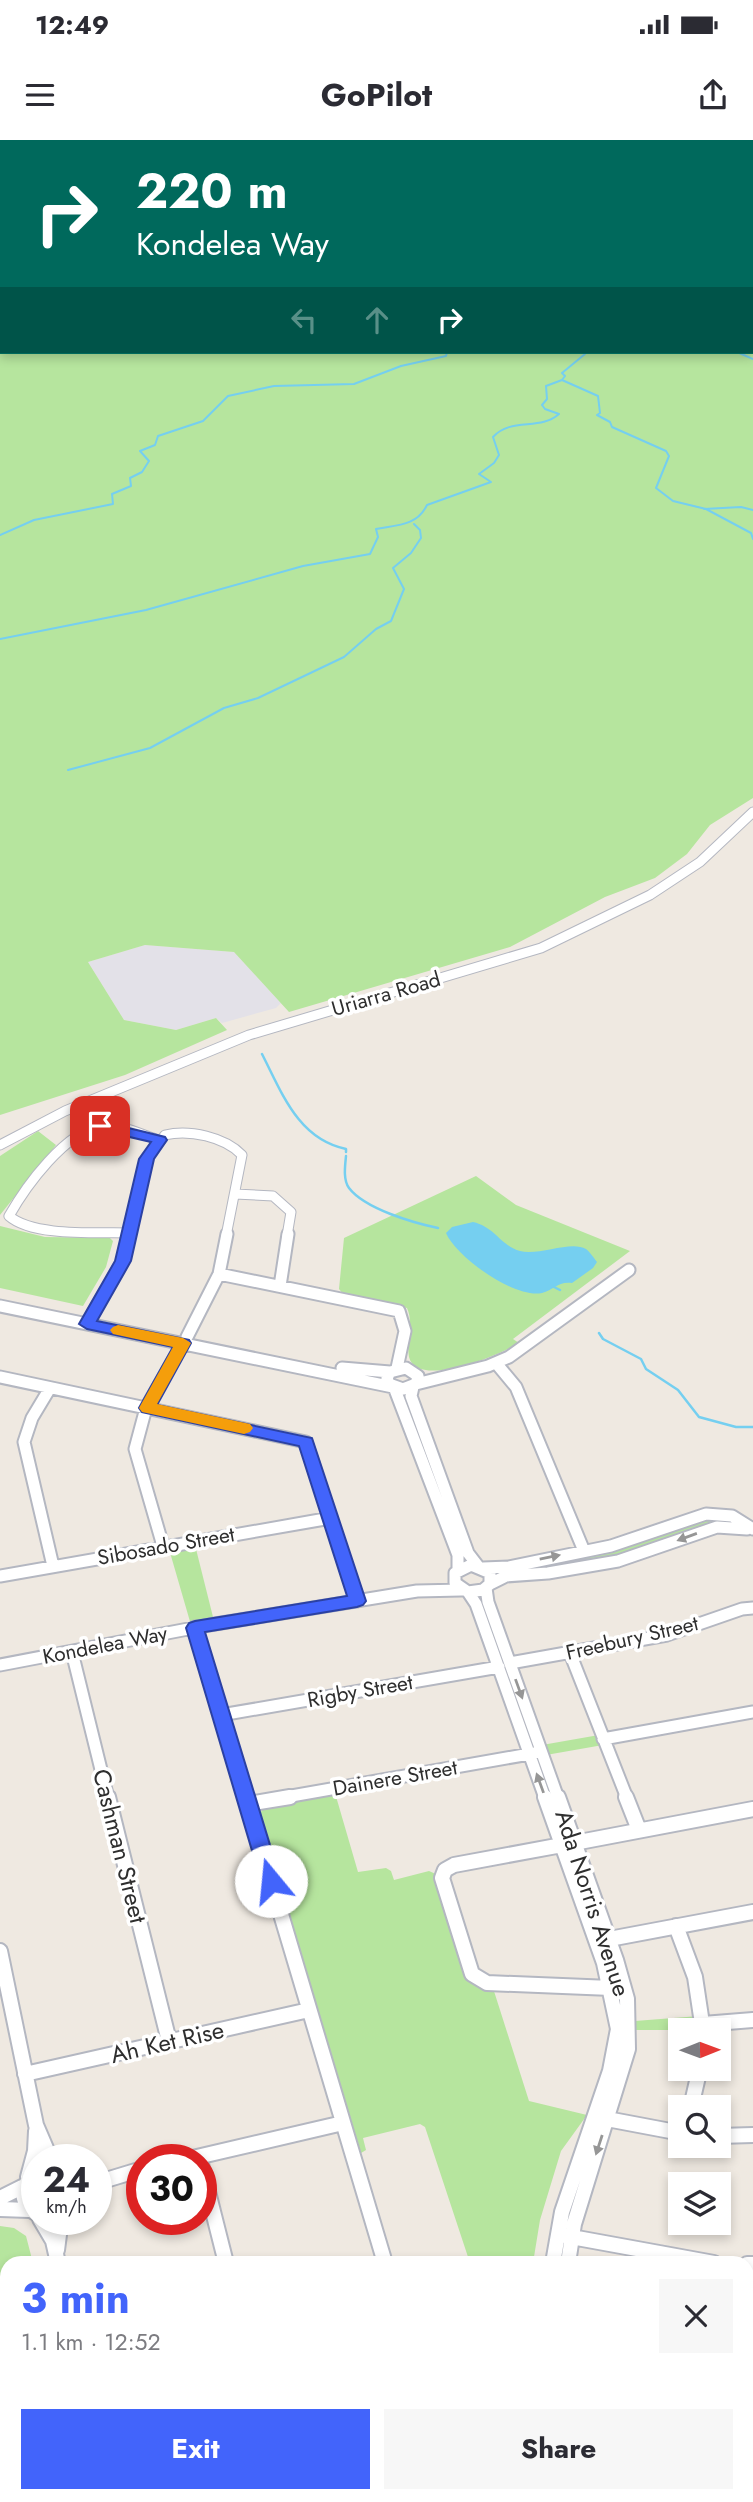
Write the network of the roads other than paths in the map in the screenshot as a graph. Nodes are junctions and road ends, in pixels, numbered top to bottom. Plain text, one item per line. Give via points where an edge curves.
1 (753, 812) edge
2 (159, 1140) junction
3 (0, 1145) edge
4 (235, 1194) junction
5 (130, 1233) junction
6 (629, 1270) dead end
7 (219, 1274) junction
8 (280, 1286) junction
9 (0, 1299) edge
10 (0, 1306) edge
11 (89, 1321) junction
12 (185, 1340) junction
13 (403, 1352) junction
14 (496, 1363) junction
15 (393, 1370) junction
16 (413, 1370) junction
17 (447, 1375) junction
18 (0, 1377) edge
19 (414, 1385) junction
20 (393, 1387) junction
21 (50, 1388) junction
22 (147, 1408) junction
23 (711, 1514) junction
24 (331, 1518) junction
25 (716, 1527) junction
26 (753, 1530) edge
27 (163, 1546) junction
28 (584, 1551) junction
29 (54, 1566) junction
30 (481, 1567) junction
31 (456, 1573) junction
32 (0, 1576) edge
33 (488, 1586) junction
34 (417, 1591) junction
35 (465, 1591) junction
36 (357, 1601) junction
37 (753, 1608) edge
38 (195, 1628) junction
39 (72, 1652) junction
40 (570, 1653) junction
41 (0, 1665) edge
42 (504, 1665) junction
43 (753, 1712) edge
44 (221, 1714) junction
45 (603, 1739) junction
46 (535, 1753) junction
47 (248, 1804) junction
48 (753, 1810) edge
49 (639, 1830) junction
50 (568, 1844) junction
51 (753, 1912) edge
52 (676, 1926) junction
53 (602, 1941) junction
54 (1, 1961) edge
55 (611, 1988) junction
56 (309, 2010) junction
57 (702, 2018) edge
58 (753, 2020) edge
59 (732, 2023) edge
60 (169, 2041) junction
61 (25, 2074) junction
62 (607, 2119) junction
63 (343, 2123) junction
64 (36, 2125) junction
65 (668, 2131) edge
66 (753, 2135) edge
67 (731, 2136) edge
68 (35, 2144) edge
69 (44, 2144) edge
70 (217, 2156) edge
71 (126, 2173) edge
72 (112, 2176) edge
73 (21, 2185) edge
74 (0, 2199) edge
75 (0, 2209) edge
76 (21, 2212) edge
77 (217, 2227) edge
78 (46, 2235) edge
79 (59, 2235) edge
80 (564, 2235) junction
81 (56, 2256) edge
82 (57, 2256) edge
83 (224, 2256) edge
84 (383, 2256) edge
85 (556, 2256) edge
86 (567, 2256) edge
87 (666, 2256) edge

1 - 3 street, Uriarra Road via 700,862 650,895 541,948 249,1035 65,1111
2 - 4 street via 186,1131 241,1151
2 - 5 street via 146,1159
2 - 5 street via 103,1125 74,1138 58,1151 9,1216 14,1222 47,1229
4 - 7 street
4 - 8 street via 273,1196 291,1212
5 - 11 street via 123,1261
6 - 14 street
7 - 8 street
7 - 12 street
8 - 13 street via 399,1311 404,1316
9 - 11 street
10 - 11 street
11 - 12 street
12 - 15 street via 342,1368
12 - 20 street
12 - 22 street
13 - 15 street
13 - 16 street
14 - 17 street
14 - 28 street via 516,1387
15 - 16 street
15 - 20 street via 387,1378
16 - 17 street
16 - 19 street via 418,1376
17 - 19 street
18 - 21 street
19 - 20 street
19 - 30 street via 411,1396 460,1530 471,1559
20 - 31 street via 458,1555
21 - 22 street
21 - 29 street via 24,1442
22 - 24 street via 306,1442
22 - 27 street via 136,1431 135,1449
23 - 25 street via 720,1518
23 - 26 street via 732,1516
23 - 28 street
24 - 27 street, Sibosado Street
24 - 36 street
25 - 26 street
25 -> 33 street via 622,1560 506,1576
27 - 29 street, Sibosado Street
30 -> 28 street via 509,1567
29 - 32 street, Sibosado Street
30 - 31 street via 467,1566
30 - 33 street via 491,1577
31 - 34 street, Kondelea Way
31 - 35 street via 454,1583
33 - 35 street
33 - 42 street, Ada Norris Avenue
34 - 35 street, Kondelea Way
34 - 36 street, Kondelea Way
35 - 42 street, Ada Norris Avenue via 476,1604
36 - 38 street, Kondelea Way
37 - 40 street, Freebury Street via 667,1635
38 - 39 street, Kondelea Way
38 - 44 street
39 - 41 street, Kondelea Way
39 - 60 street, Cashman Street
40 - 42 street, Freebury Street
40 - 45 street
42 - 44 street, Rigby Street
42 - 46 street, Ada Norris Avenue
43 - 45 street
44 - 47 street
45 - 49 street
46 - 47 street, Dainere Street
46 - 50 street, Ada Norris Avenue
47 - 56 street
48 - 49 street
49 - 50 street
50 - 53 street, Ada Norris Avenue
50 - 55 street via 454,1865 442,1878 472,1974 487,1983
51 - 52 street
52 - 53 street
52 - 57 street via 695,1977
53 - 55 street, Ada Norris Avenue
53 - 62 street, Ada Norris Avenue via 624,1987 629,2024 625,2061
54 - 61 street
55 - 80 street, Ada Norris Avenue via 618,2029 614,2056
56 - 60 street, Ah Ket Rise
56 - 63 street
58 - 59 street
60 - 61 street, Ah Ket Rise
61 - 64 street
62 - 65 street
62 -> 80 street, Ada Norris Avenue
63 - 70 street
63 - 84 street
64 - 68 street
64 - 69 street
66 - 67 street
71 - 72 street
73 - 74 street
75 - 76 street
77 - 83 street
78 - 81 street
79 - 82 street
80 - 85 street, Ada Norris Avenue
80 - 86 street, Ada Norris Avenue
80 - 87 street

